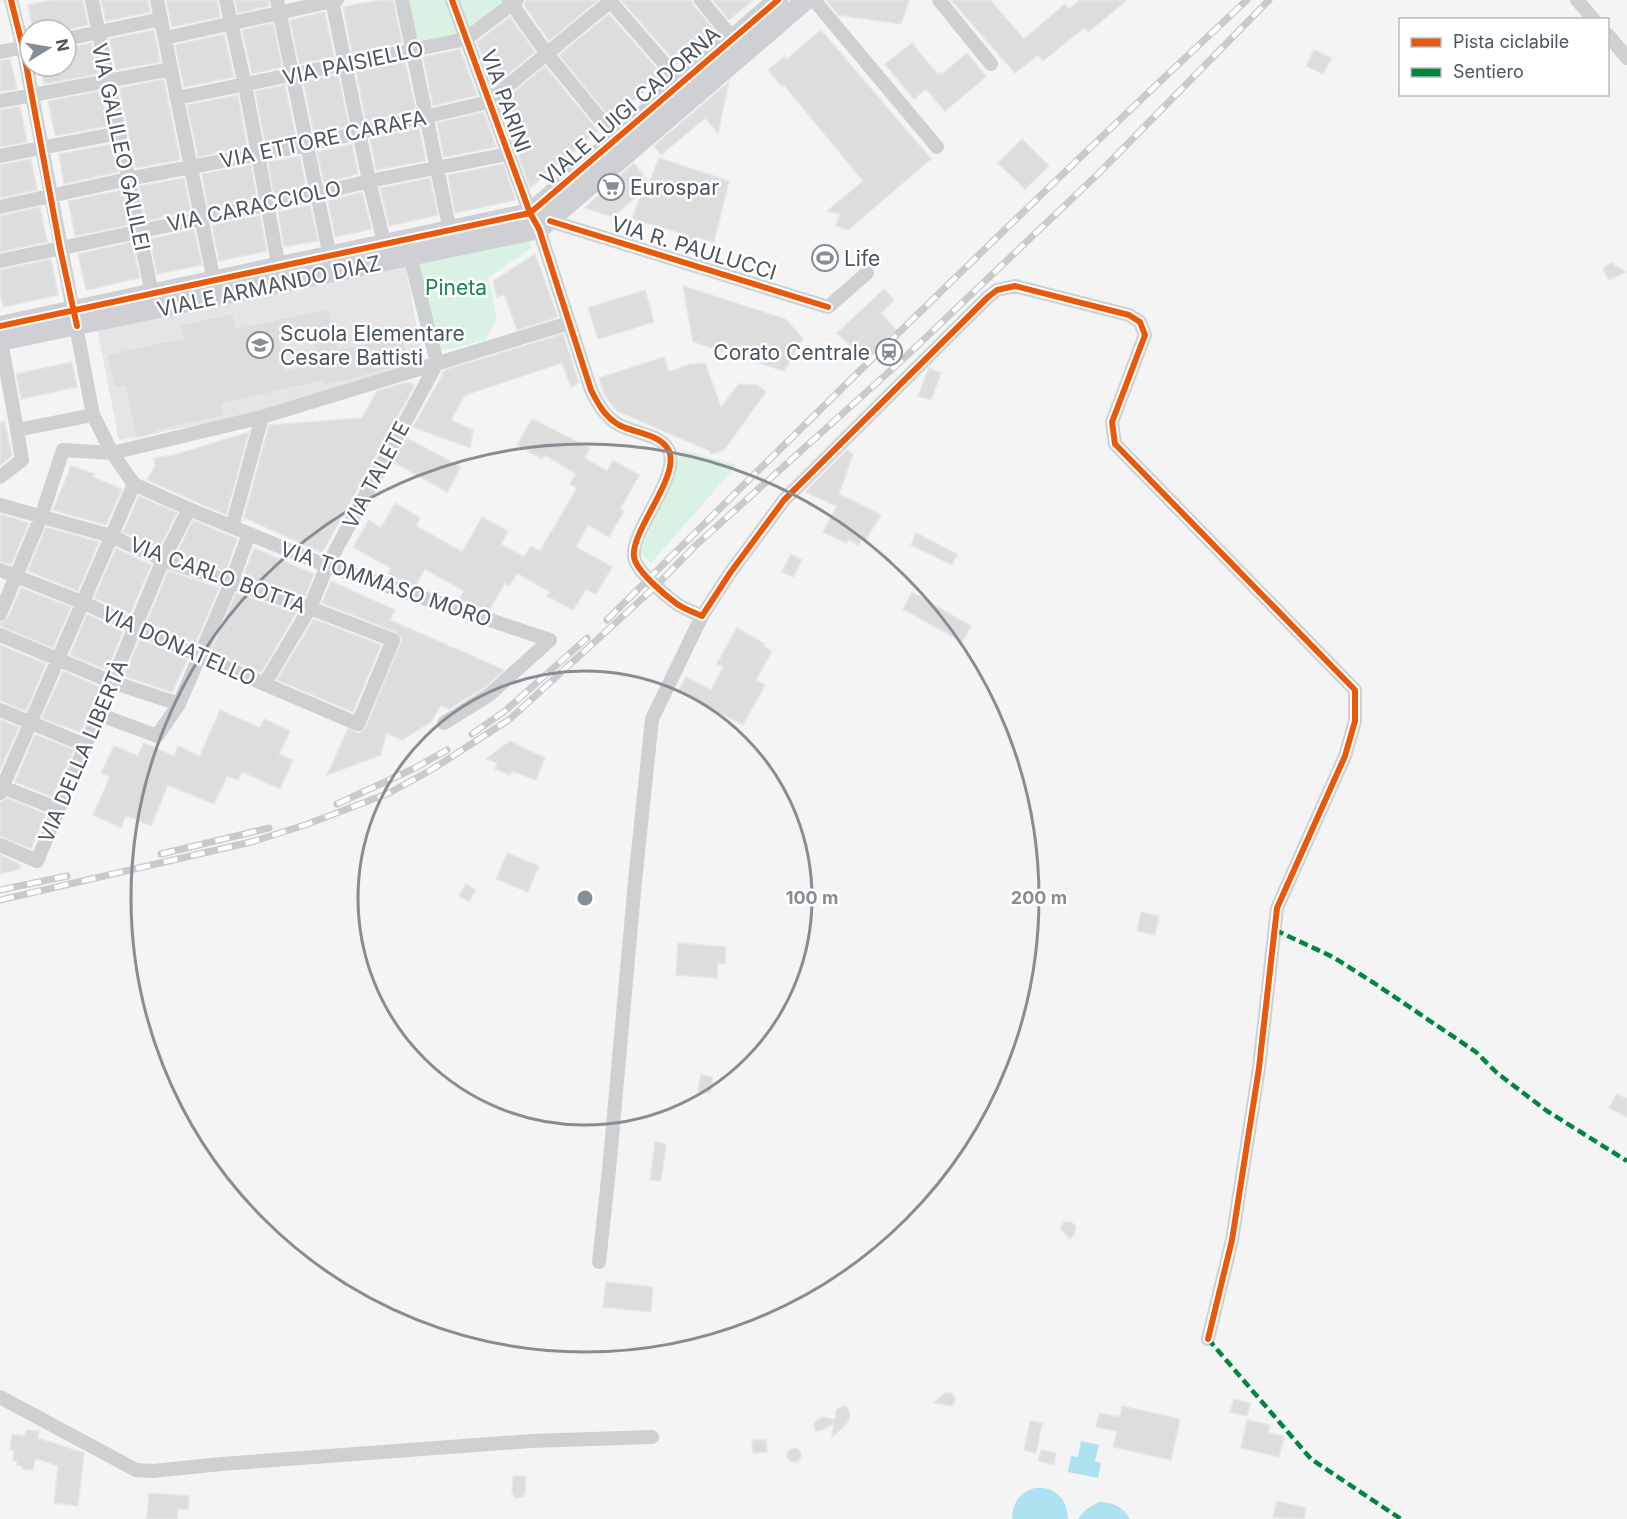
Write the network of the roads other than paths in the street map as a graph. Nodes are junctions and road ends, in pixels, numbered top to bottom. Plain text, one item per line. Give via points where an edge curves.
1 (92, 0) edge
2 (157, 0) edge
3 (226, 0) edge
4 (334, 0) edge
5 (402, 0) edge
6 (452, 0) edge
7 (611, 0) edge
8 (701, 0) edge
9 (806, 0) edge
10 (814, 0) edge
11 (939, 0) edge
12 (1577, 0) edge
13 (15, 1) edge
14 (512, 2) edge
15 (779, 4) edge
16 (278, 6) edge
17 (19, 18) edge
18 (1592, 18) edge
19 (161, 20) junction
20 (231, 23) junction
21 (98, 32) junction
22 (78, 36) edge
23 (1609, 37) edge
24 (165, 38) junction
25 (466, 39) junction
26 (734, 39) junction
27 (18, 49) edge
28 (414, 51) junction
29 (0, 52) edge
30 (547, 54) junction
31 (1627, 58) edge
32 (345, 64) junction
33 (991, 64) dead end
34 (171, 69) junction
35 (292, 76) junction
36 (30, 78) edge
37 (108, 80) junction
38 (681, 84) junction
39 (245, 85) junction
40 (31, 94) junction
41 (177, 98) junction
42 (0, 101) edge
43 (488, 102) junction
44 (428, 118) junction
45 (118, 133) junction
46 (359, 133) junction
47 (617, 140) junction
48 (307, 145) junction
49 (938, 147) dead end
50 (42, 148) junction
51 (257, 153) junction
52 (508, 154) junction
53 (0, 156) edge
54 (191, 166) junction
55 (438, 166) junction
56 (128, 179) junction
57 (369, 181) junction
58 (317, 194) junction
59 (51, 195) junction
60 (267, 202) junction
61 (0, 207) edge
62 (201, 217) junction
63 (539, 221) junction
64 (138, 231) junction
65 (450, 231) junction
66 (385, 246) junction
67 (60, 248) junction
68 (410, 256) junction
69 (330, 257) junction
70 (0, 261) edge
71 (279, 268) junction
72 (867, 273) dead end
73 (214, 281) junction
74 (152, 294) junction
75 (75, 319) junction
76 (569, 323) junction
77 (0, 338) edge
78 (437, 363) junction
79 (93, 415) junction
80 (262, 417) junction
81 (17, 430) junction
82 (112, 453) junction
83 (0, 477) edge
84 (134, 484) junction
85 (0, 505) edge
86 (189, 509) junction
87 (40, 517) junction
88 (232, 527) junction
89 (249, 534) junction
90 (111, 536) junction
91 (164, 560) junction
92 (327, 566) junction
93 (0, 570) edge
94 (15, 577) junction
95 (231, 583) junction
96 (81, 602) junction
97 (310, 608) junction
98 (0, 614) edge
99 (702, 616) junction
100 (136, 628) junction
101 (0, 635) edge
102 (199, 656) junction
103 (58, 658) junction
104 (112, 682) junction
105 (265, 683) junction
106 (179, 704) junction
107 (0, 710) edge
108 (98, 714) junction
109 (29, 723) junction
110 (444, 723) dead end
111 (358, 724) joint
112 (85, 745) junction
113 (1, 789) edge
114 (58, 809) junction
115 (0, 845) edge
116 (599, 1262) dead end
117 (1208, 1339) dead end
118 (0, 1397) edge
119 (652, 1437) dead end

1 - 21 street, VIA GALILEO GALILEI
2 - 19 street
3 - 20 street
4 - 16 street
4 - 32 street
5 - 28 street
6 - 25 street, VIA PARINI
7 - 30 street, VIA ETTORE CARAFA
7 - 38 street
8 - 26 street
9 - 15 main road, VIALE LUIGI CADORNA
10 - 49 street
11 - 33 street
12 - 18 street
13 - 17 street
14 - 25 street, VIA PAISIELLO
14 - 30 street
15 - 26 main road, VIALE LUIGI CADORNA
15 - 63 main road, VIALE LUIGI CADORNA
16 - 20 street
16 - 35 street
19 - 21 street
19 - 24 street
20 - 24 street
20 - 39 street
21 - 22 street
21 - 37 street, VIA GALILEO GALILEI
23 - 31 street
24 - 34 street
25 - 28 street, VIA PAISIELLO
25 - 43 street, VIA PARINI
26 - 38 main road, VIALE LUIGI CADORNA
27 - 29 street
28 - 32 street, VIA PAISIELLO
28 - 44 street
30 - 43 street, VIA ETTORE CARAFA
30 - 47 street
32 - 35 street, VIA PAISIELLO
32 - 46 street
34 - 37 street
34 - 41 street
35 - 39 street, VIA PAISIELLO
35 - 48 street
36 - 40 street
37 - 40 street
37 - 45 street, VIA GALILEO GALILEI
38 - 47 main road, VIALE LUIGI CADORNA
39 - 41 street, VIA PAISIELLO
39 - 51 street
40 - 42 street
40 - 50 street
41 - 54 street
43 - 44 street, VIA ETTORE CARAFA
43 - 52 street, VIA PARINI
44 - 46 street, VIA ETTORE CARAFA
44 - 55 street
45 - 50 street
45 - 56 street, VIA GALILEO GALILEI
46 - 48 street, VIA ETTORE CARAFA
46 - 57 street
47 - 63 main road, VIALE LUIGI CADORNA
48 - 51 street, VIA ETTORE CARAFA
48 - 58 street
50 - 53 street
50 - 59 street
51 - 54 street, VIA ETTORE CARAFA
51 - 60 street
52 - 55 street, VIA CARACCIOLO
52 - 63 street, VIA PARINI
54 - 56 street, VIA ETTORE CARAFA
54 - 62 street
55 - 57 street, VIA CARACCIOLO
55 - 65 street
56 - 59 street, VIA ETTORE CARAFA
56 - 64 street, VIA GALILEO GALILEI
57 - 58 street, VIA CARACCIOLO
57 - 66 street
58 - 60 street, VIA CARACCIOLO
58 - 69 street
59 - 61 street, VIA ETTORE CARAFA
59 - 67 street
60 - 62 street, VIA CARACCIOLO
60 - 71 street
62 - 64 street, VIA CARACCIOLO
62 - 73 street
63 - 65 main road
63 - 68 main road, VIALE ARMANDO DIAZ
63 - 72 street, VIA R. PAULUCCI via 828,307
63 - 76 street, VIA PARINI
64 - 67 street, VIA CARACCIOLO
64 - 74 street, VIA GALILEO GALILEI
65 - 66 main road
66 - 69 main road
67 - 70 street, VIA CARACCIOLO
67 - 75 street
68 - 75 main road, VIALE ARMANDO DIAZ
68 - 78 street
69 - 71 main road
71 - 73 main road
73 - 74 main road
74 - 75 main road
75 - 77 main road
75 - 79 street
76 - 78 street
76 - 99 street, VIA PARINI via 591,390 604,414 619,425 660,441 669,450 672,464 634,557 641,570 678,605
77 - 81 street
78 - 80 street
78 - 92 street, VIA TALETE
79 - 81 street
79 - 82 street
80 - 82 street
80 - 88 street
81 - 83 street via 22,460
82 - 84 street
82 - 87 street via 63,450
84 - 86 street, VIA TOMMASO MORO
84 - 90 street
85 - 87 street, VIA CARLO BOTTA
86 - 88 street, VIA TOMMASO MORO
86 - 91 street, VIA DELLA LIBERTÀ
87 - 90 street, VIA CARLO BOTTA
87 - 94 street
88 - 89 street, VIA TOMMASO MORO
89 - 92 street, VIA TOMMASO MORO
89 - 95 street
90 - 91 street, VIA CARLO BOTTA
90 - 96 street
91 - 95 street, VIA CARLO BOTTA
91 - 100 street, VIA DELLA LIBERTÀ
92 - 97 street, VIA TALETE
92 - 110 street, VIA TOMMASO MORO via 550,640 489,695
93 - 94 street, VIA DONATELLO
94 - 96 street, VIA DONATELLO
94 - 98 street
95 - 97 street, VIA CARLO BOTTA
95 - 102 street
96 - 100 street, VIA DONATELLO
96 - 103 street
97 - 105 street, VIA TALETE
97 - 111 street, VIA CARLO BOTTA via 393,640
99 - 116 street via 652,719
99 - 117 street via 784,500 997,290 1015,286 1129,315 1140,322 1145,335 1112,422 1115,444 1355,690 1356,721 1345,756 1277,908 1259,1068 1232,1240
100 - 102 street, VIA DONATELLO
100 - 104 street, VIA DELLA LIBERTÀ
101 - 103 street
102 - 105 street, VIA DONATELLO
102 - 106 street
103 - 104 street
103 - 109 street
104 - 106 street
104 - 108 street, VIA DELLA LIBERTÀ
105 - 111 street, VIA DONATELLO
106 - 108 street via 157,736
107 - 109 street
108 - 112 street, VIA DELLA LIBERTÀ
109 - 112 street
109 - 113 street
112 - 114 street, VIA DELLA LIBERTÀ
113 - 114 street
114 - 115 street, VIA DELLA LIBERTÀ via 37,861
118 - 119 street via 136,1470 520,1442

